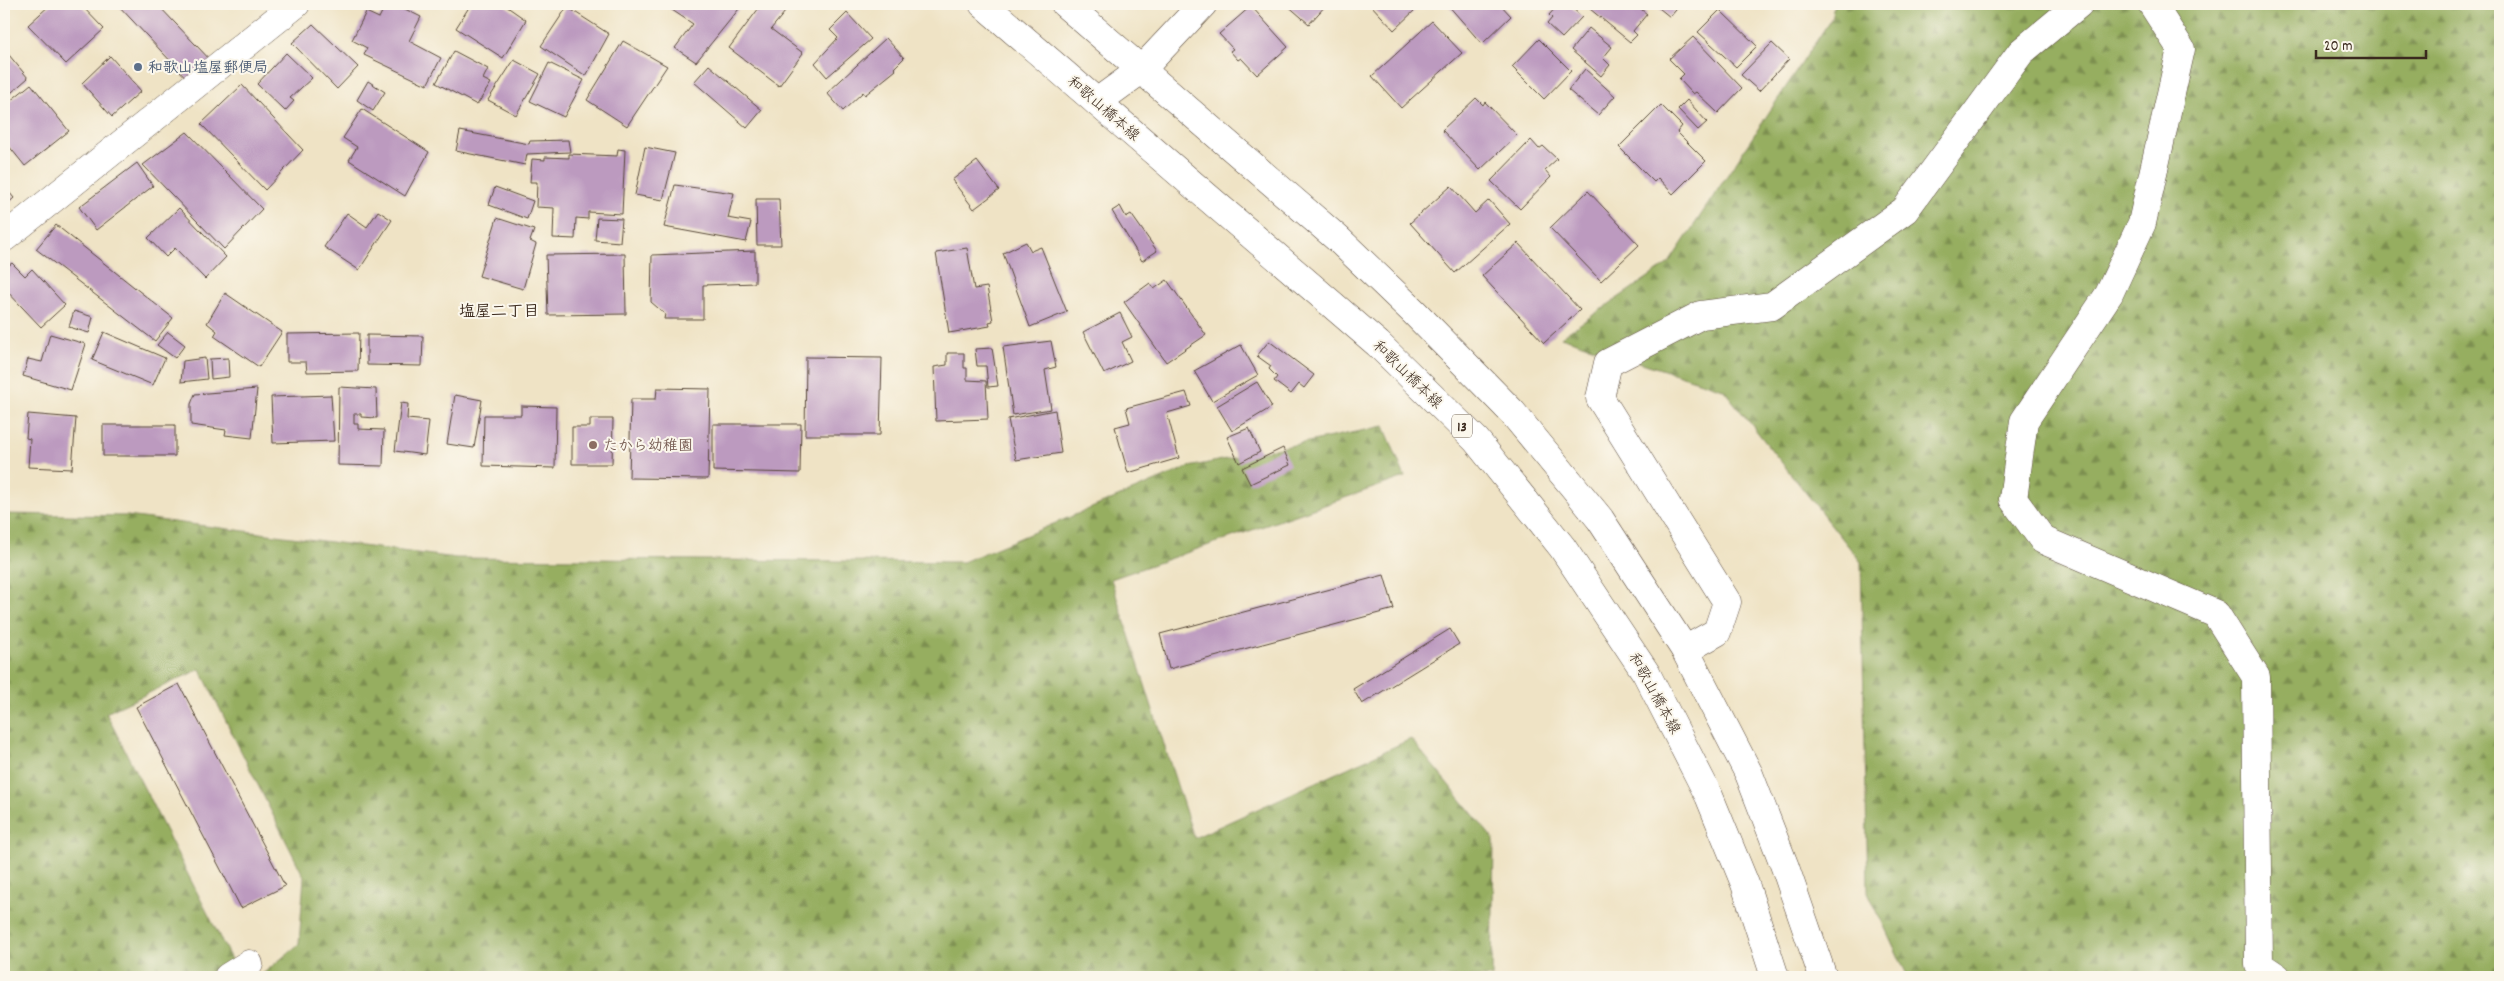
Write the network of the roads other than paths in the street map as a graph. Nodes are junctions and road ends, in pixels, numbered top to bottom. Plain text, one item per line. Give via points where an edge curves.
1 (296, 4) edge
2 (983, 4) edge
3 (1065, 4) edge
4 (1203, 4) edge
5 (2079, 4) edge
6 (2152, 4) edge
7 (1141, 70) junction
8 (1097, 102) junction
9 (4, 238) edge
10 (1685, 650) junction
11 (1775, 977) edge
12 (1824, 977) edge
13 (2277, 977) edge

1 - 9 street
2 - 8 street, 和歌山橋本線 / 13
3 - 7 street
4 - 7 street
5 - 10 street via 2021,52 1905,210 1772,306 1701,314 1608,363 1600,398 1726,602 1717,632
6 - 13 street via 2181,49 2142,223 2109,294 2024,421 2013,499 2043,540 2216,614 2256,677 2259,965
7 - 8 street
7 - 10 street via 1338,239 1512,412 1600,519
8 - 11 street, 和歌山橋本線 / 13 via 1378,344 1476,440 1562,547 1646,673 1709,796 1746,884
10 - 12 street via 1749,774

